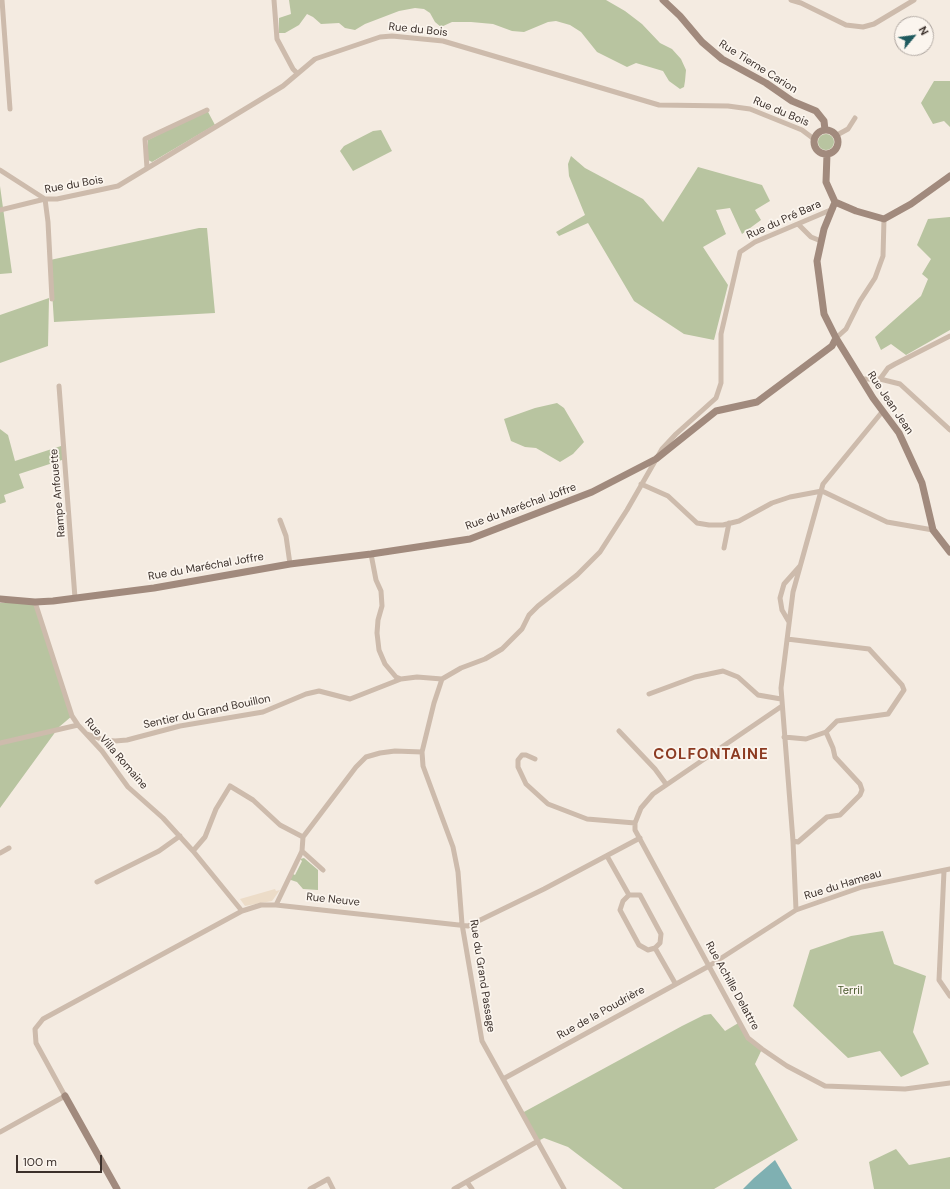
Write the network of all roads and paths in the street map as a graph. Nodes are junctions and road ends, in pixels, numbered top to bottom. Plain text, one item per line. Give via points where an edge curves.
1 (2, 0) edge
2 (274, 0) edge
3 (663, 0) edge
4 (791, 0) edge
5 (914, 0) edge
6 (297, 73) junction
7 (10, 109) dead end
8 (207, 110) dead end
9 (856, 118) dead end
10 (825, 130) junction
11 (837, 135) junction
12 (814, 138) junction
13 (827, 154) junction
14 (147, 168) junction
15 (0, 170) edge
16 (949, 178) edge
17 (44, 199) junction
18 (834, 205) junction
19 (0, 210) edge
20 (884, 219) junction
21 (798, 224) junction
22 (821, 241) junction
23 (52, 299) dead end
24 (950, 336) edge
25 (836, 338) junction
26 (861, 379) junction
27 (880, 379) junction
28 (59, 386) dead end
29 (882, 412) junction
30 (950, 430) edge
31 (656, 459) junction
32 (642, 484) junction
33 (822, 492) junction
34 (280, 520) dead end
35 (729, 523) junction
36 (933, 530) junction
37 (724, 548) dead end
38 (950, 552) edge
39 (371, 554) junction
40 (290, 564) junction
41 (801, 565) junction
42 (0, 598) edge
43 (75, 598) junction
44 (35, 602) junction
45 (789, 622) junction
46 (787, 640) junction
47 (401, 679) junction
48 (442, 679) junction
49 (649, 694) dead end
50 (781, 699) junction
51 (782, 706) junction
52 (78, 725) junction
53 (619, 731) dead end
54 (83, 732) junction
55 (826, 732) junction
56 (784, 737) junction
57 (0, 743) edge
58 (422, 752) junction
59 (535, 759) dead end
60 (666, 784) junction
61 (635, 823) junction
62 (180, 836) junction
63 (303, 837) junction
64 (640, 838) junction
65 (793, 841) junction
66 (9, 848) dead end
67 (193, 850) junction
68 (302, 852) junction
69 (0, 853) edge
70 (607, 856) junction
71 (950, 869) edge
72 (323, 870) dead end
73 (944, 871) junction
74 (97, 882) dead end
75 (629, 895) junction
76 (276, 904) junction
77 (796, 910) junction
78 (242, 911) junction
79 (462, 924) junction
80 (655, 948) junction
81 (709, 966) junction
82 (675, 983) junction
83 (950, 996) edge
84 (503, 1078) junction
85 (950, 1083) edge
86 (65, 1096) junction
87 (0, 1132) edge
88 (538, 1141) junction
89 (467, 1182) junction
90 (332, 1188) edge
91 (117, 1189) edge
92 (310, 1189) edge
93 (454, 1189) edge
94 (472, 1189) edge
95 (564, 1189) edge

1 - 7 street
2 - 6 street via 277,39
3 - 10 street, Rue Tierne Carion via 702,42 722,59 766,83 792,101 816,111 824,121
4 - 5 street via 846,25 863,27 874,24
6 - 12 street, Rue du Bois via 321,56 364,41 392,36 426,39 449,43 659,105 728,106 750,109 802,130
6 - 14 street, Rue du Bois via 273,93
8 - 14 street via 145,139
9 - 11 street via 848,129
10 - 11 street via 831,130
10 - 12 street via 818,132
11 - 13 street via 837,148
12 - 13 street via 817,150
13 - 18 street via 826,182
14 - 17 street, Rue du Bois via 110,189
15 - 17 street
16 - 20 street
17 - 19 street, Rue du Bois
17 - 23 street via 48,222
18 - 20 street
18 - 21 street, Rue du Pré Bara
18 - 22 street, Rue Jean Jean
20 - 25 street, Rue du Maréchal Joffre via 883,256 876,278 846,329
21 - 22 street via 811,237
21 - 31 street, Rue du Pré Bara via 755,242 740,252 721,334 721,383 716,398 676,434
22 - 25 street, Rue Jean Jean via 817,261 824,314
24 - 27 street via 888,368
25 - 26 street, Rue Jean Jean
25 - 31 street, Rue du Maréchal Joffre via 832,346 757,402 716,411
26 - 27 street
26 - 29 street, Rue Jean Jean
27 - 30 street via 900,384
28 - 43 street, Rampe Anfouette
29 - 33 street via 823,484
29 - 36 street, Rue Jean Jean via 899,433 912,459 922,483
31 - 32 street, Rue du Pré Bara
31 - 39 street, Rue du Maréchal Joffre via 592,492 470,539
32 - 35 street via 668,496 697,523
32 - 48 street, Rue du Pré Bara via 600,552 577,576 529,615 513,640 486,659 461,668
33 - 35 street via 772,503
33 - 36 street via 887,522
33 - 41 street
34 - 40 street via 286,536
35 - 37 street
36 - 38 street
39 - 40 street, Rue du Maréchal Joffre
39 - 47 street via 381,591 382,606 378,620 379,650 385,664
40 - 43 street, Rue du Maréchal Joffre via 169,586
41 - 45 street via 793,592
41 - 45 street via 784,584 780,598 782,610
42 - 44 street, Rue du Maréchal Joffre
43 - 44 street, Rue du Maréchal Joffre
44 - 52 street, Rue Villa Romaine via 72,716
45 - 46 street
46 - 50 street
46 - 55 street via 869,649 902,685 904,690 888,714 837,721
47 - 48 street, Sentier du Grand Bouillon
47 - 54 street, Sentier du Grand Bouillon via 350,699 319,691 263,712 180,726 115,742
48 - 58 street
49 - 50 street via 695,677 723,671 738,677 758,695
50 - 51 street
51 - 56 street
51 - 60 street
52 - 54 street, Rue Villa Romaine
52 - 57 street
53 - 60 street
54 - 62 street, Rue Villa Romaine via 102,751 128,786
55 - 56 street via 806,739
55 - 65 street via 835,757 860,784 862,790 840,815 827,817 798,842
56 - 65 street
58 - 63 street via 395,751 366,757 346,778
58 - 79 street, Rue du Grand Passage via 422,766 453,847 458,872
59 - 61 street via 522,756 518,760 518,767 526,784 548,804 587,819
60 - 61 street via 641,808
61 - 64 street, Rue Achille Delattre via 635,830
62 - 67 street, Rue Villa Romaine
62 - 74 street via 159,851
63 - 67 street via 280,826 253,800 230,786 216,809 205,837
63 - 68 street
64 - 70 street, Rue Neuve
64 - 81 street, Rue Achille Delattre
65 - 77 street
66 - 69 street
67 - 78 street, Rue Villa Romaine
68 - 72 street
68 - 76 street
70 - 75 street
70 - 79 street, Rue Neuve via 468,926
71 - 73 street, Rue du Hameau
73 - 77 street, Rue du Hameau via 862,887
73 - 83 street via 938,980
75 - 80 street via 640,895 661,934 660,943
75 - 80 street via 623,901 620,910 639,946 648,950
76 - 78 street, Rue Neuve via 261,905
76 - 79 street, Rue Neuve
77 - 81 street, Rue du Hameau
78 - 86 street, Rue Neuve via 50,1014 38,1024 36,1043
79 - 84 street, Rue du Grand Passage via 482,1041
80 - 82 street
81 - 82 street, Rue de la Poudrière
81 - 85 street, Rue Achille Delattre via 748,1038 787,1066 825,1086 905,1089
82 - 84 street, Rue de la Poudrière
84 - 88 street, Rue du Grand Passage
86 - 87 street
86 - 91 street
88 - 89 street
88 - 95 street, Rue du Grand Passage
89 - 93 street
89 - 94 street
90 - 92 street via 328,1179

